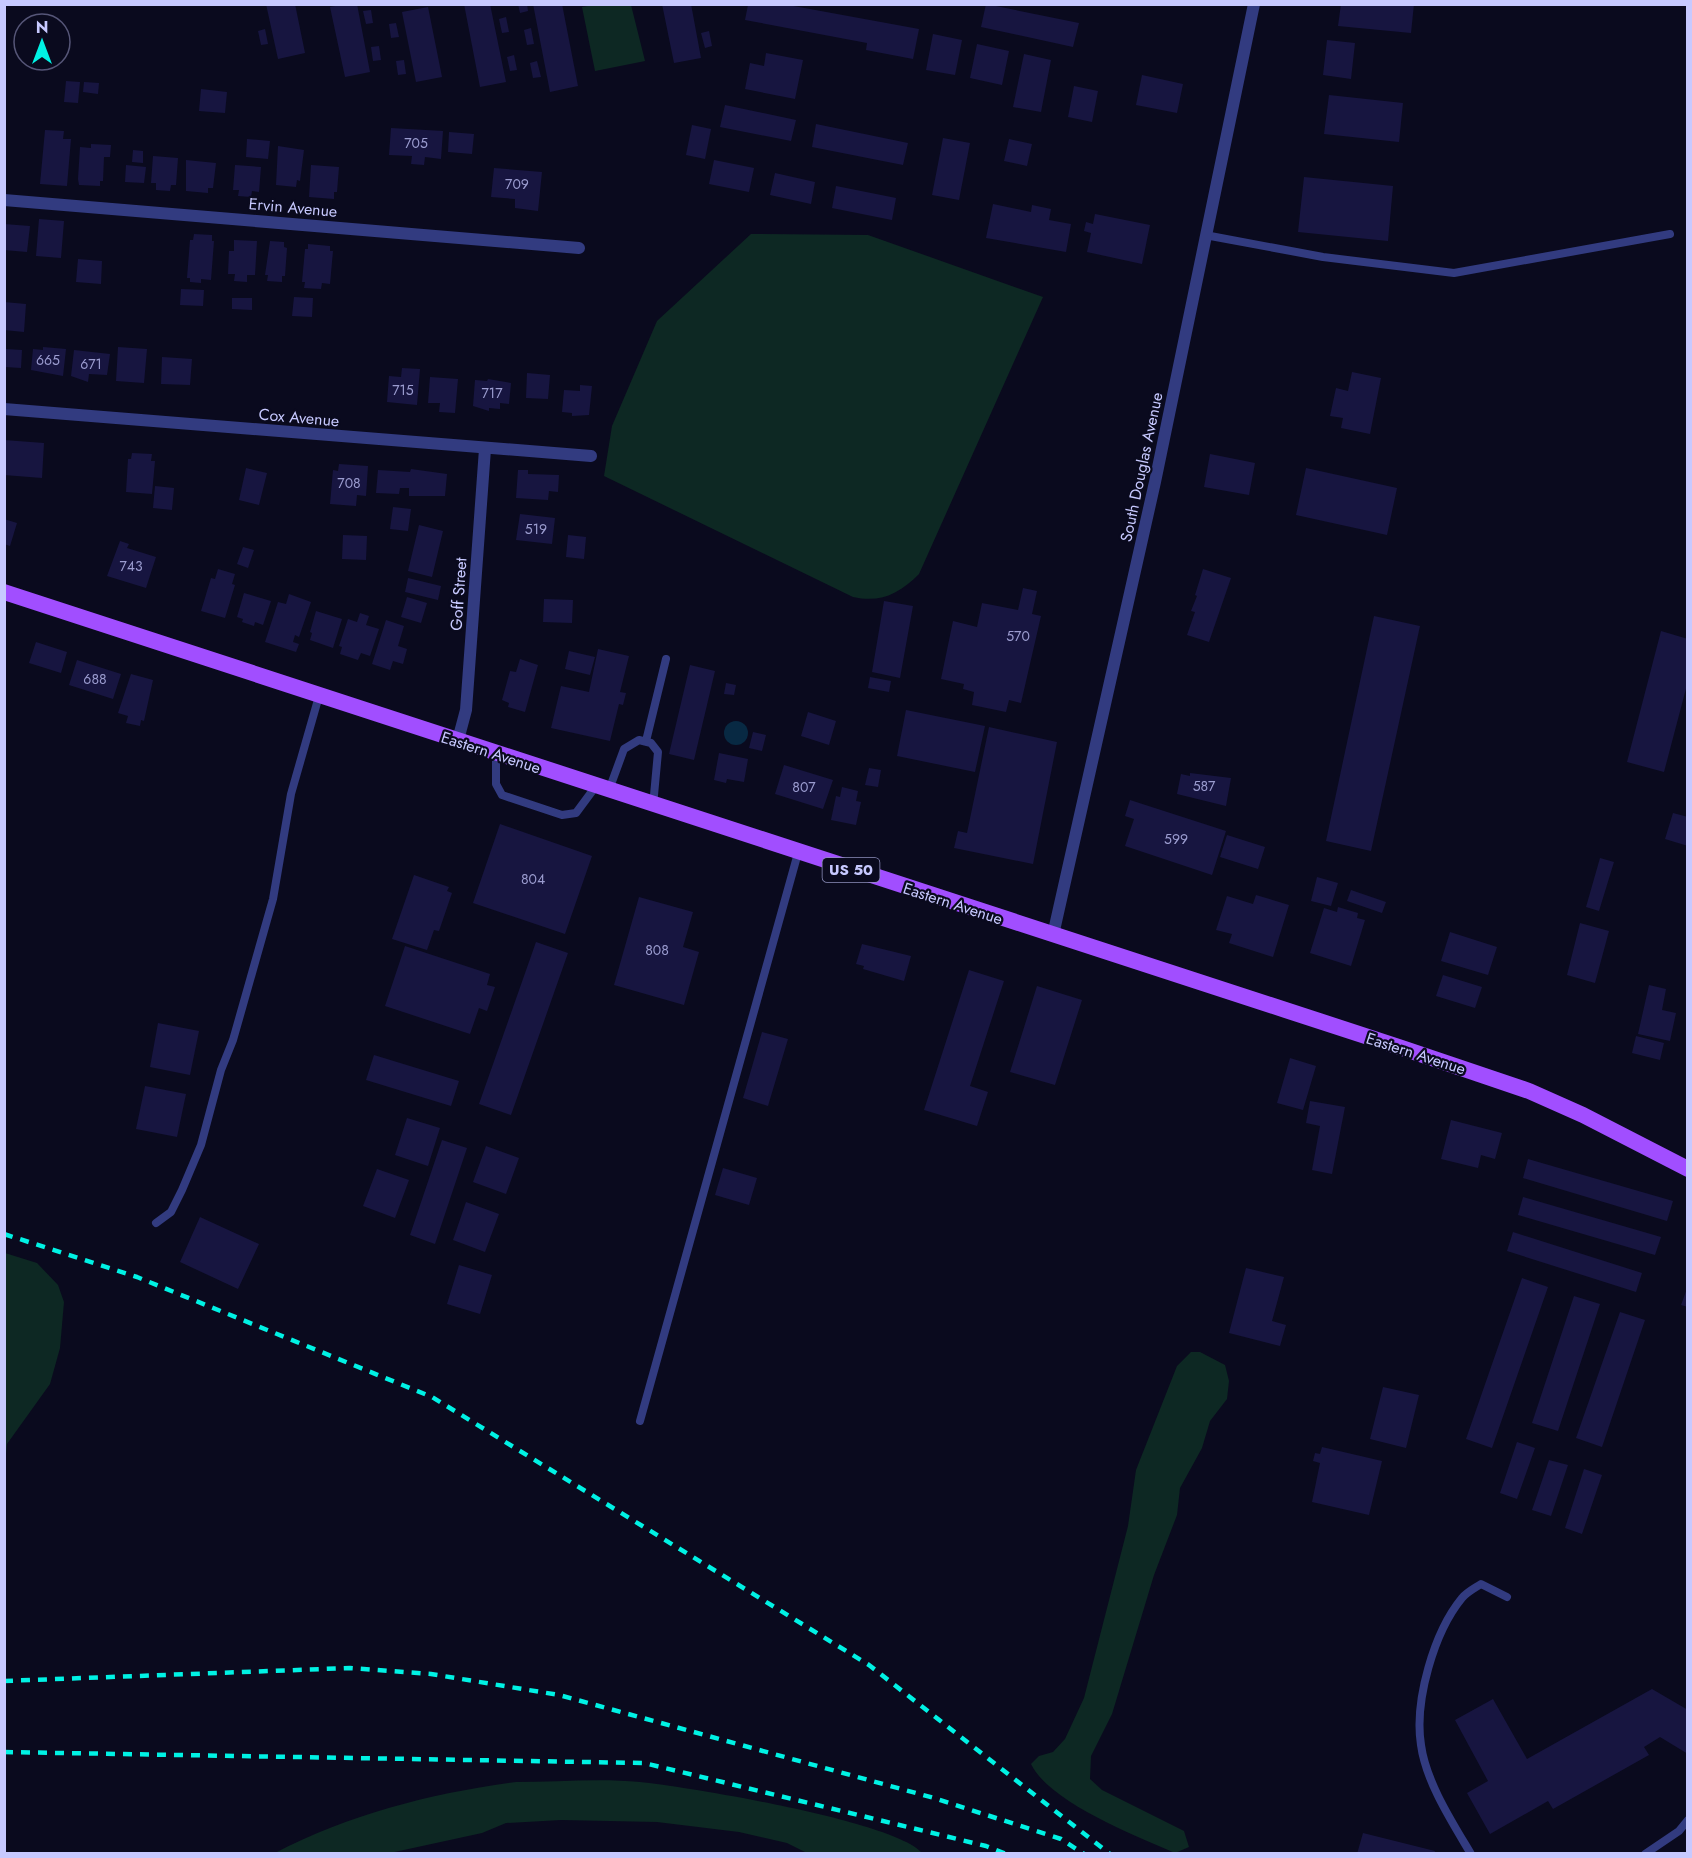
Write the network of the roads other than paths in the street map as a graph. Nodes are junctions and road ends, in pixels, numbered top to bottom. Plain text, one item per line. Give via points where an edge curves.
1 (1254, 4) edge
2 (4, 200) edge
3 (1670, 234) dead end
4 (1205, 235) junction
5 (579, 248) dead end
6 (4, 409) edge
7 (485, 449) junction
8 (591, 456) dead end
9 (4, 592) edge
10 (666, 659) dead end
11 (319, 696) junction
12 (458, 740) junction
13 (646, 741) junction
14 (496, 753) junction
15 (602, 788) junction
16 (653, 806) junction
17 (798, 853) junction
18 (1053, 935) junction
19 (1688, 1169) edge
20 (156, 1223) dead end
21 (640, 1421) dead end
22 (1507, 1596) dead end
23 (1688, 1820) edge
24 (1471, 1854) edge
25 (1645, 1854) edge

1 - 4 street, South Douglas Avenue
2 - 5 street, Ervin Avenue
3 - 4 lane via 1454,273 1323,257
4 - 18 street, South Douglas Avenue via 1155,482
6 - 7 street, Cox Avenue
7 - 8 street, Cox Avenue
7 - 12 street, Goff Street via 466,710
9 - 11 main road, Eastern Avenue / US 50
10 - 13 lane
11 - 12 main road, Eastern Avenue / US 50
11 - 20 lane via 291,794 273,899 201,1144 171,1212
12 - 14 main road, Eastern Avenue / US 50
13 - 15 lane via 632,742 624,749
13 - 16 lane via 658,752
14 - 15 main road, Eastern Avenue / US 50
14 - 15 lane via 496,784 502,795 562,815 576,813
15 - 16 main road, Eastern Avenue / US 50
16 - 17 main road, Eastern Avenue / US 50
17 - 18 main road, Eastern Avenue / US 50
17 - 21 lane
18 - 19 main road, Eastern Avenue / US 50 via 1529,1091
22 - 24 lane via 1481,1584 1464,1595 1448,1617 1429,1664 1421,1711 1421,1746 1441,1804
23 - 25 lane via 1679,1831

